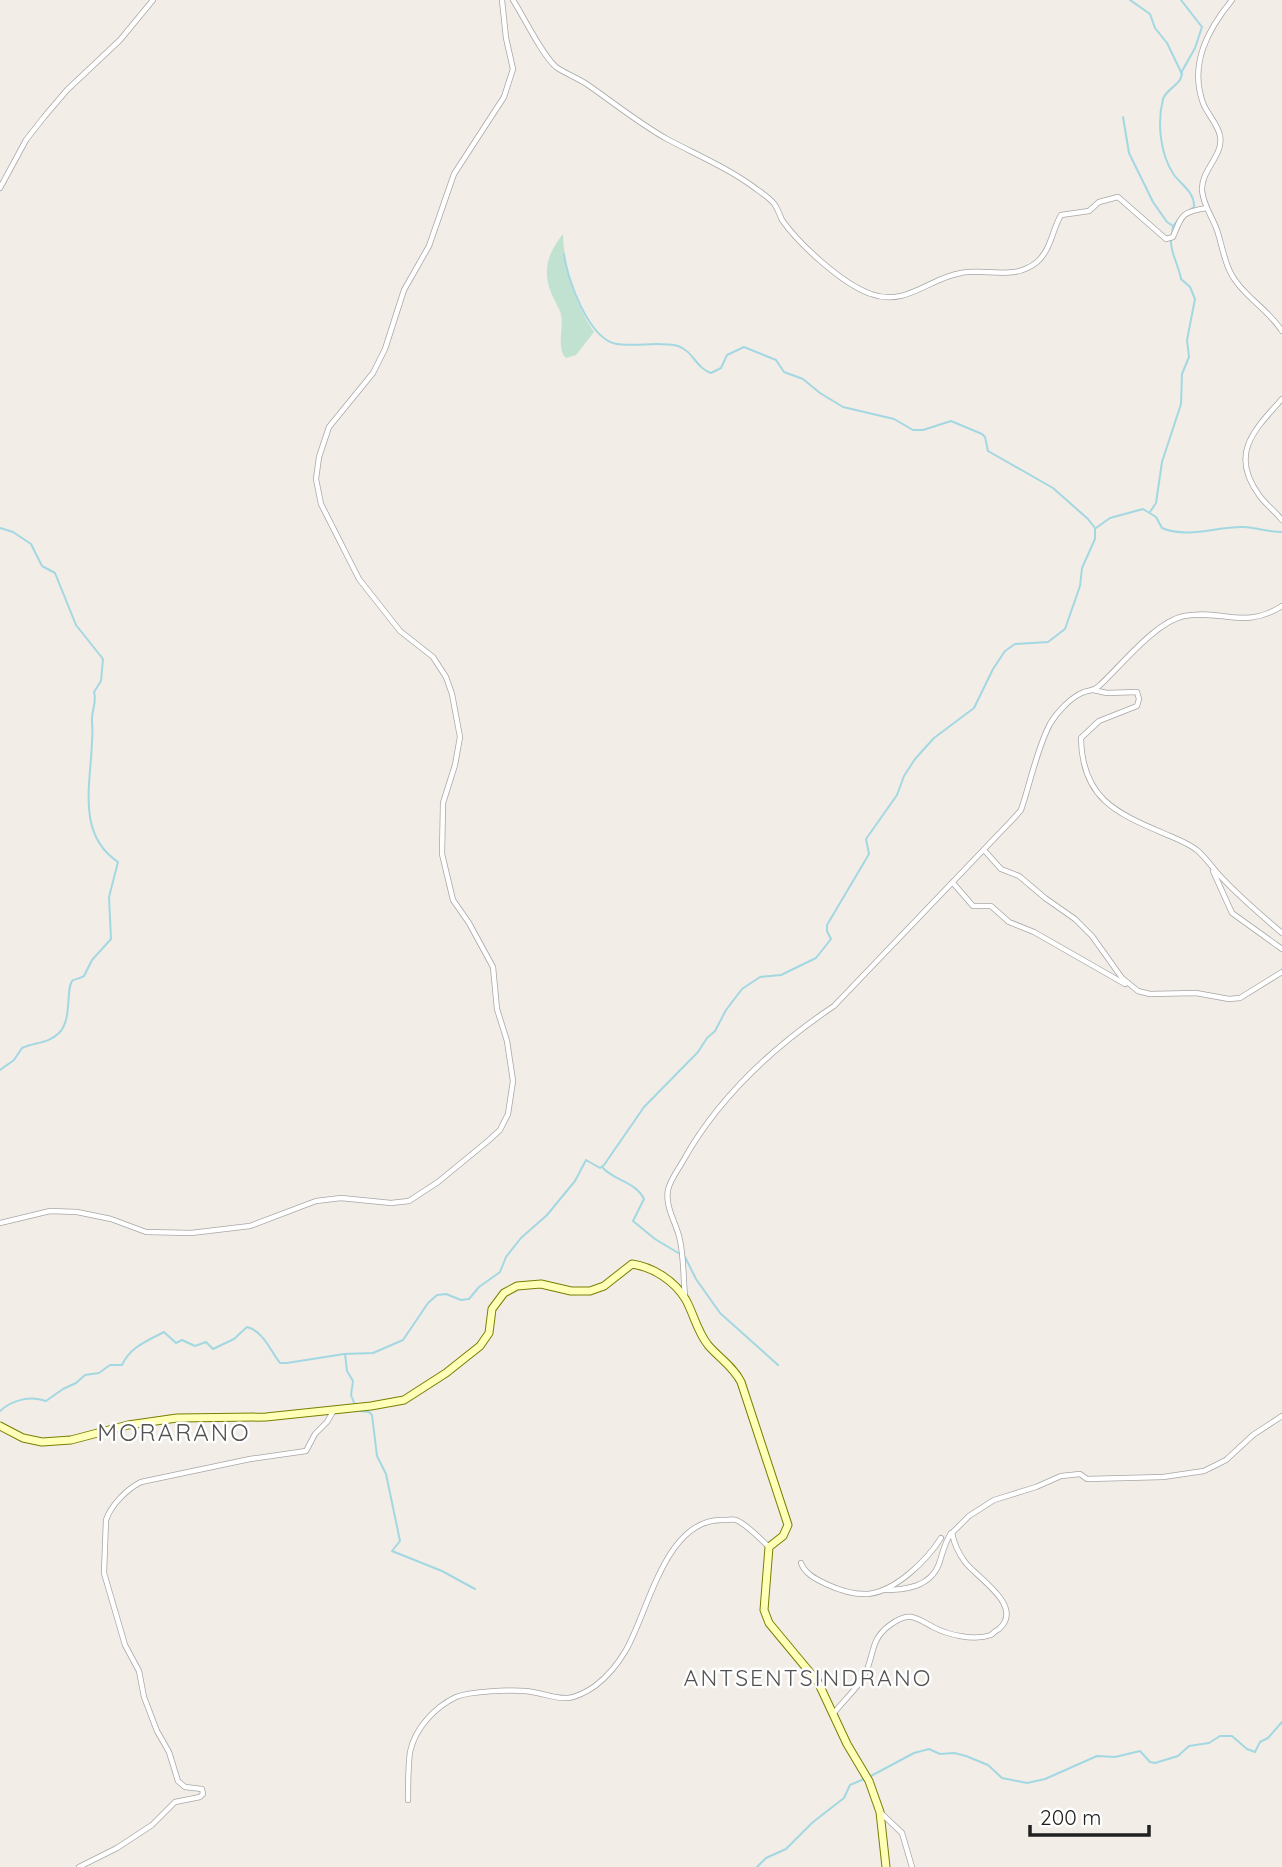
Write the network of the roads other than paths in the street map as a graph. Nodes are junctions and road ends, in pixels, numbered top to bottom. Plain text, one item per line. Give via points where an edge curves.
1 (153, 0) edge
2 (502, 0) edge
3 (513, 0) edge
4 (1232, 0) edge
5 (0, 188) edge
6 (1207, 208) junction
7 (1282, 331) edge
8 (1282, 399) edge
9 (1282, 520) edge
10 (1282, 606) edge
11 (1093, 690) junction
12 (984, 850) junction
13 (1210, 864) junction
14 (953, 883) junction
15 (1282, 933) edge
16 (1282, 949) edge
17 (1282, 972) edge
18 (1129, 986) junction
19 (0, 1223) edge
20 (685, 1299) junction
21 (335, 1409) junction
22 (1282, 1416) edge
23 (0, 1426) edge
24 (951, 1533) junction
25 (942, 1538) dead end
26 (769, 1547) junction
27 (801, 1563) dead end
28 (883, 1590) junction
29 (834, 1713) junction
30 (408, 1800) dead end
31 (880, 1812) junction
32 (79, 1867) edge
33 (886, 1867) edge
34 (912, 1867) edge

1 - 5 street via 44,117
2 - 19 street via 513,69 504,97 454,174 429,246 404,290 385,349 363,387 329,427 316,479 321,504 359,579 400,631 433,656 452,694 460,737 443,803 442,855 453,900 493,967 513,1081 508,1114 488,1141 409,1201 328,1199 250,1226 191,1233 146,1232 77,1212 50,1211
3 - 6 street via 555,66 666,138 755,188 775,204 783,220 837,276 869,294 890,297 917,292 960,273 1023,271 1047,251 1061,215 1089,211 1108,198 1118,197 1166,239 1172,238 1179,219
4 - 6 street via 1207,35 1200,58 1203,103 1220,136 1202,182
6 - 7 street via 1235,282
8 - 9 street via 1256,428 1245,458 1252,484
10 - 11 street via 1255,619 1200,614 1171,620
11 - 12 street via 1063,707 1051,723 1021,810
11 - 13 street via 1137,692 1139,699 1137,706 1099,722 1081,738 1085,773 1100,798 1196,849
12 - 14 street
12 - 18 street via 1001,869 1019,876 1075,919
13 - 15 street
13 - 16 street via 1232,913
14 - 18 street via 973,906 991,906 1009,922
14 - 20 street via 834,1006 805,1025 736,1086 706,1124 667,1191 671,1219 679,1235
17 - 18 street via 1240,998 1150,994
20 - 21 street via 660,1273 632,1264 590,1291 571,1292 541,1284 517,1286 504,1293 492,1309 489,1333 480,1346 446,1373 404,1400
20 - 26 street via 708,1345 741,1382 788,1525
21 - 23 street via 266,1417 177,1418 42,1442
21 - 32 street via 306,1451 141,1482 108,1512 104,1573 125,1645 139,1671 144,1698 178,1781 202,1789 203,1794 175,1802 152,1825
22 - 24 street via 1226,1460 1204,1471 1163,1477 1061,1476 994,1500
24 - 28 street via 927,1581
24 - 29 street via 965,1563 1006,1607 1004,1624 991,1635 976,1637 934,1628 920,1618 896,1620 874,1642 864,1676
25 - 28 street via 915,1570
26 - 29 street via 764,1610 769,1623 818,1682
26 - 30 street via 736,1520 701,1523 679,1540 627,1648 596,1685 569,1699 521,1691 458,1696 431,1714 411,1750
27 - 28 street via 816,1578 840,1590 870,1594
29 - 31 street
31 - 33 street
31 - 34 street via 902,1833

